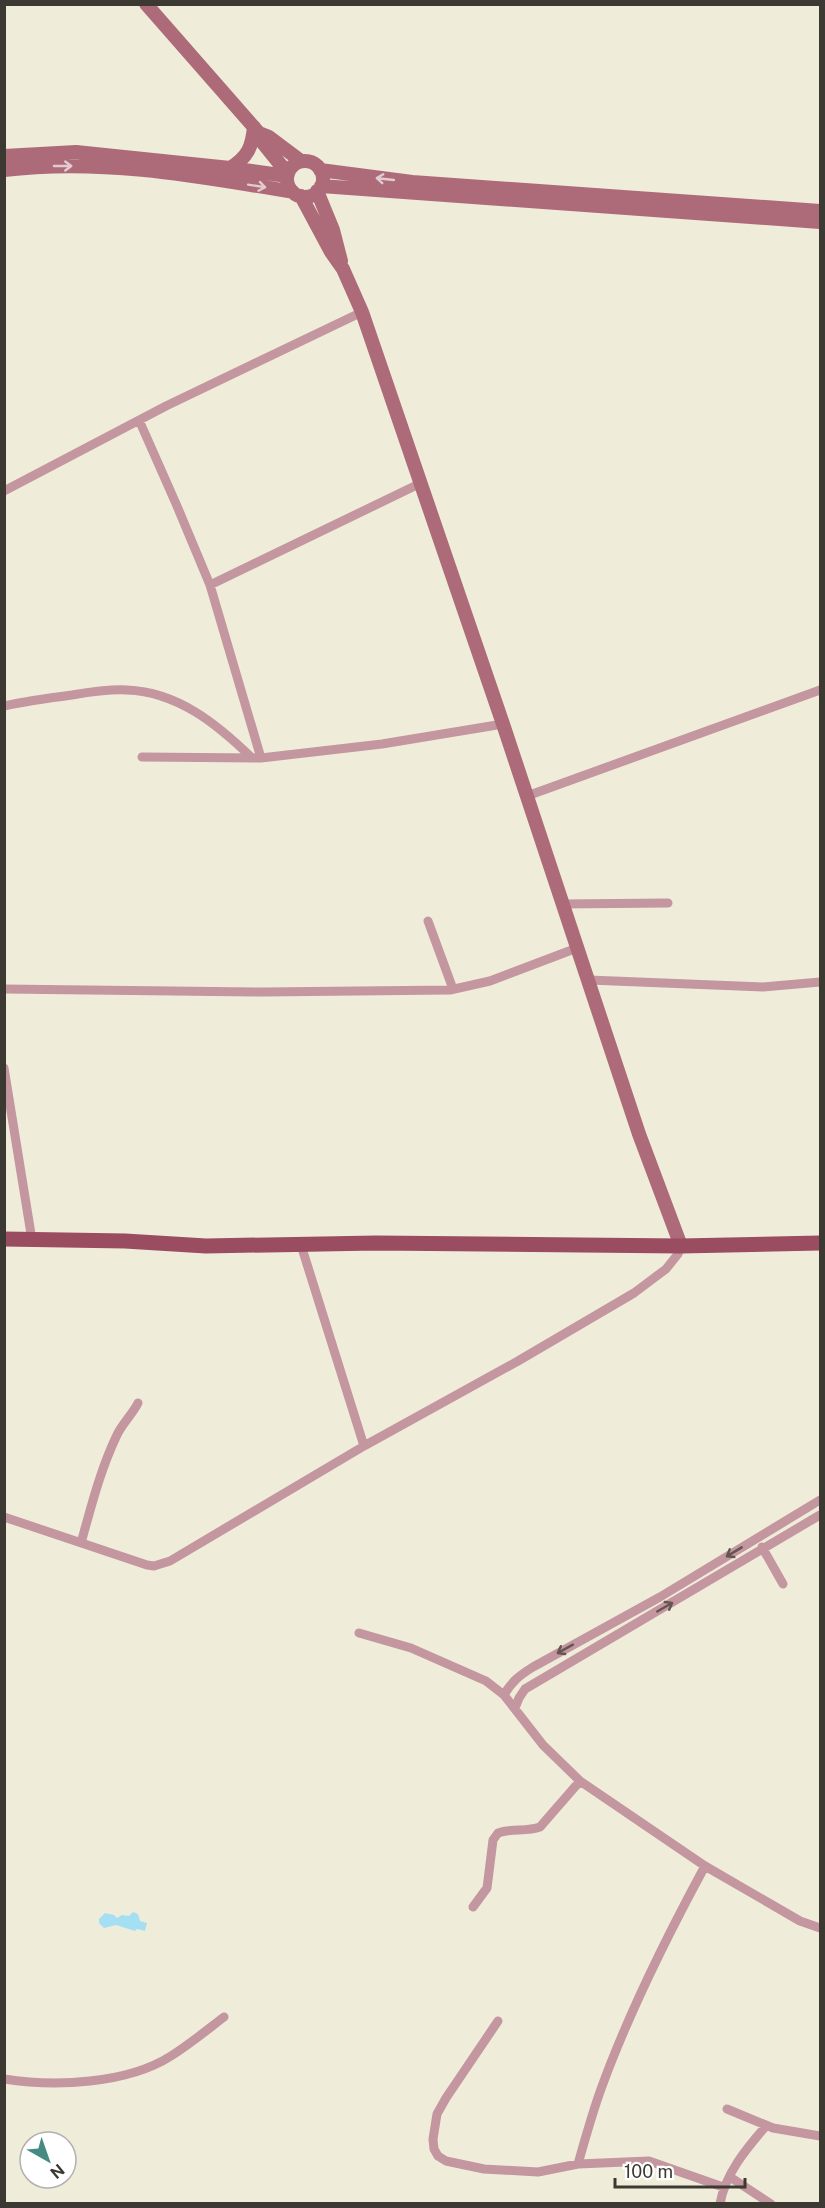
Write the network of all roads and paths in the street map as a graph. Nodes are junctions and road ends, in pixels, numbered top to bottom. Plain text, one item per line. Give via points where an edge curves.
1 (146, 4) edge
2 (257, 130) junction
3 (4, 156) edge
4 (302, 161) junction
5 (230, 168) junction
6 (4, 170) edge
7 (320, 170) junction
8 (287, 175) junction
9 (319, 188) junction
10 (297, 194) junction
11 (820, 211) edge
12 (820, 222) edge
13 (343, 269) junction
14 (362, 312) junction
15 (139, 420) junction
16 (421, 483) junction
17 (4, 491) edge
18 (210, 585) junction
19 (820, 690) edge
20 (4, 706) edge
21 (503, 724) junction
22 (142, 757) dead end
23 (257, 758) junction
24 (527, 796) junction
25 (668, 903) dead end
26 (562, 904) junction
27 (428, 921) dead end
28 (577, 948) junction
29 (589, 980) junction
30 (820, 982) edge
31 (4, 989) edge
32 (453, 989) junction
33 (4, 1068) edge
34 (4, 1239) edge
35 (32, 1240) junction
36 (820, 1243) edge
37 (301, 1245) junction
38 (681, 1246) junction
39 (138, 1402) dead end
40 (364, 1446) junction
41 (820, 1500) edge
42 (820, 1515) edge
43 (4, 1517) edge
44 (791, 1518) junction
45 (797, 1529) junction
46 (757, 1538) junction
47 (81, 1543) junction
48 (764, 1550) junction
49 (783, 1584) dead end
50 (637, 1610) junction
51 (642, 1620) junction
52 (358, 1633) dead end
53 (504, 1695) junction
54 (515, 1708) junction
55 (580, 1781) junction
56 (705, 1866) junction
57 (473, 1907) dead end
58 (820, 1928) edge
59 (224, 2017) dead end
60 (498, 2021) dead end
61 (4, 2079) edge
62 (728, 2109) dead end
63 (766, 2126) junction
64 (820, 2136) edge
65 (578, 2164) junction
66 (730, 2177) junction
67 (723, 2187) junction
68 (720, 2204) edge
69 (771, 2204) edge

1 - 2 street
2 - 4 street
2 - 5 street via 250,150
2 - 8 street
3 - 5 street via 76,152
4 - 7 street
4 - 8 street via 293,165
5 - 8 street
6 -> 10 street via 47,166 149,170
7 - 9 street
11 -> 7 street via 412,182
8 - 10 street via 287,182
9 - 10 street via 308,196
9 - 12 street
9 - 13 street
10 - 13 street
13 - 14 street
14 - 15 street
14 - 16 street
15 - 17 street
15 - 18 street
16 - 18 street
16 - 21 street
18 - 23 street
19 - 24 street
20 - 23 street via 108,690 148,692 205,716
21 - 23 street via 382,744
21 - 24 street
22 - 23 street
24 - 26 street
25 - 26 street
26 - 28 street
27 - 32 street
28 - 29 street
28 - 32 street via 490,981
29 - 30 street via 763,987
29 - 38 street via 639,1134
31 - 32 street
33 - 35 street
34 - 35 main road
35 - 37 main road
36 - 38 main road
37 - 38 main road
37 - 40 street
38 - 40 street via 666,1269 634,1293
39 - 47 street via 117,1434 103,1467
40 - 47 street via 170,1561 147,1565
41 - 44 street
42 - 45 street
43 - 47 street
44 - 45 street
44 - 46 street
45 - 48 street
46 - 48 street
46 -> 50 street
48 - 49 street
51 -> 48 street
50 - 51 street
50 -> 53 street via 517,1678
51 - 54 street via 525,1689
52 - 53 street via 411,1648 486,1681
53 - 54 street
54 - 55 street via 543,1745
55 - 56 street
55 - 57 street via 540,1827 498,1833 493,1840 487,1888
56 - 58 street via 800,1921
56 - 65 street via 639,1997 600,2090
59 - 61 street via 170,2057 118,2076 56,2085
60 - 65 street via 441,2107 435,2121 435,2152 446,2161 484,2169 538,2172
62 - 63 street
63 - 64 street
63 - 66 street via 741,2155
65 - 67 street via 649,2161
66 - 67 street
66 - 69 street
67 - 68 street

